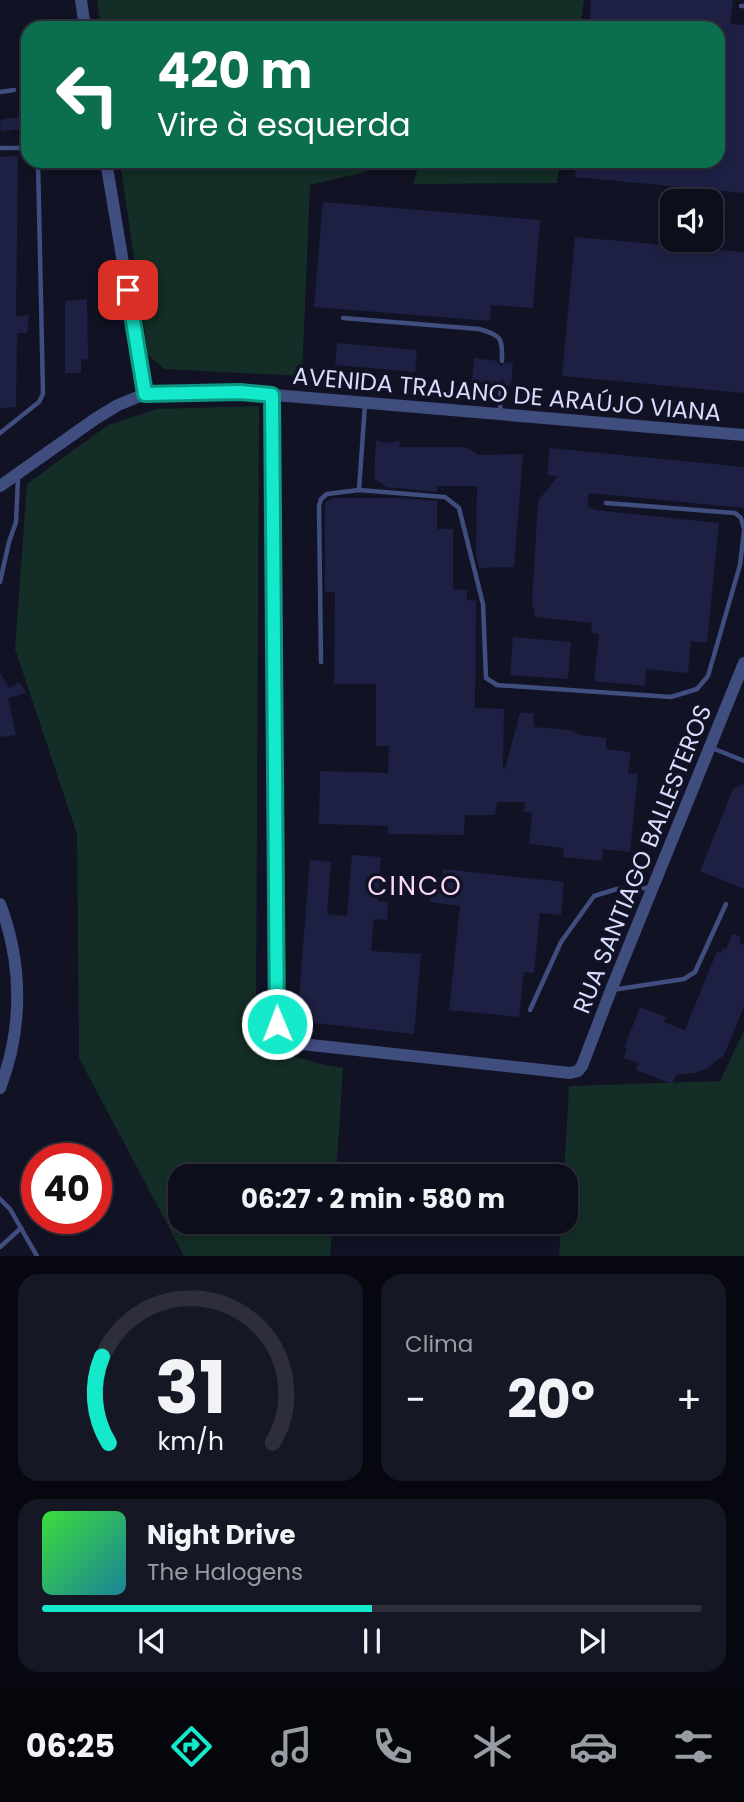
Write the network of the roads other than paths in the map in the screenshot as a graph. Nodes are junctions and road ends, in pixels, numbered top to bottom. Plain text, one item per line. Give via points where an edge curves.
1 (81, 0) edge
2 (84, 21) edge
3 (14, 90) dead end
4 (0, 92) edge
5 (0, 148) edge
6 (21, 148) edge
7 (38, 168) edge
8 (107, 168) edge
9 (344, 318) dead end
10 (502, 361) dead end
11 (501, 384) dead end
12 (145, 394) junction
13 (272, 395) junction
14 (365, 403) junction
15 (500, 414) junction
16 (0, 433) edge
17 (744, 435) edge
18 (18, 473) junction
19 (0, 486) edge
20 (359, 490) junction
21 (606, 503) dead end
22 (744, 530) edge
23 (742, 565) edge
24 (0, 582) edge
25 (321, 662) dead end
26 (744, 663) edge
27 (710, 747) junction
28 (744, 761) edge
29 (652, 888) junction
30 (0, 904) edge
31 (726, 904) dead end
32 (611, 990) junction
33 (530, 1010) dead end
34 (0, 1088) edge
35 (0, 1199) edge
36 (21, 1228) joint
37 (24, 1234) edge
38 (0, 1247) edge
39 (37, 1256) edge

1 - 2 street
3 - 4 lane
5 - 6 lane
7 - 16 lane via 43,394
8 - 12 street
9 - 10 lane via 479,329 497,334
11 - 15 lane
12 - 13 street, AVENIDA TRAJANO DE ARAÚJO VIANA
12 - 18 street, AVENIDA TRAJANO DE ARAÚJO VIANA via 94,419
13 - 14 street, AVENIDA TRAJANO DE ARAÚJO VIANA
13 - 32 street, RUA SANTIAGO BALLESTEROS via 277,1024 284,1037 292,1044 570,1073 582,1066
14 - 15 street, AVENIDA TRAJANO DE ARAÚJO VIANA
14 - 20 lane
15 - 17 street, AVENIDA TRAJANO DE ARAÚJO VIANA
18 - 19 street, AVENIDA TRAJANO DE ARAÚJO VIANA
18 - 24 lane via 16,522
20 - 23 lane via 445,497 459,508 483,604 486,678 497,685 671,697 697,689 708,676
20 - 25 lane via 327,494 319,506
21 - 22 lane via 735,513
22 - 23 lane
26 - 27 street, RUA SANTIAGO BALLESTEROS
27 - 28 lane
27 - 29 street, RUA SANTIAGO BALLESTEROS
29 - 32 street, RUA SANTIAGO BALLESTEROS
29 - 33 lane via 617,889 594,896 561,942
30 - 34 street via 18,989 16,1029
31 - 32 lane via 695,972 684,979
35 - 36 lane
36 - 38 lane
37 - 39 lane

